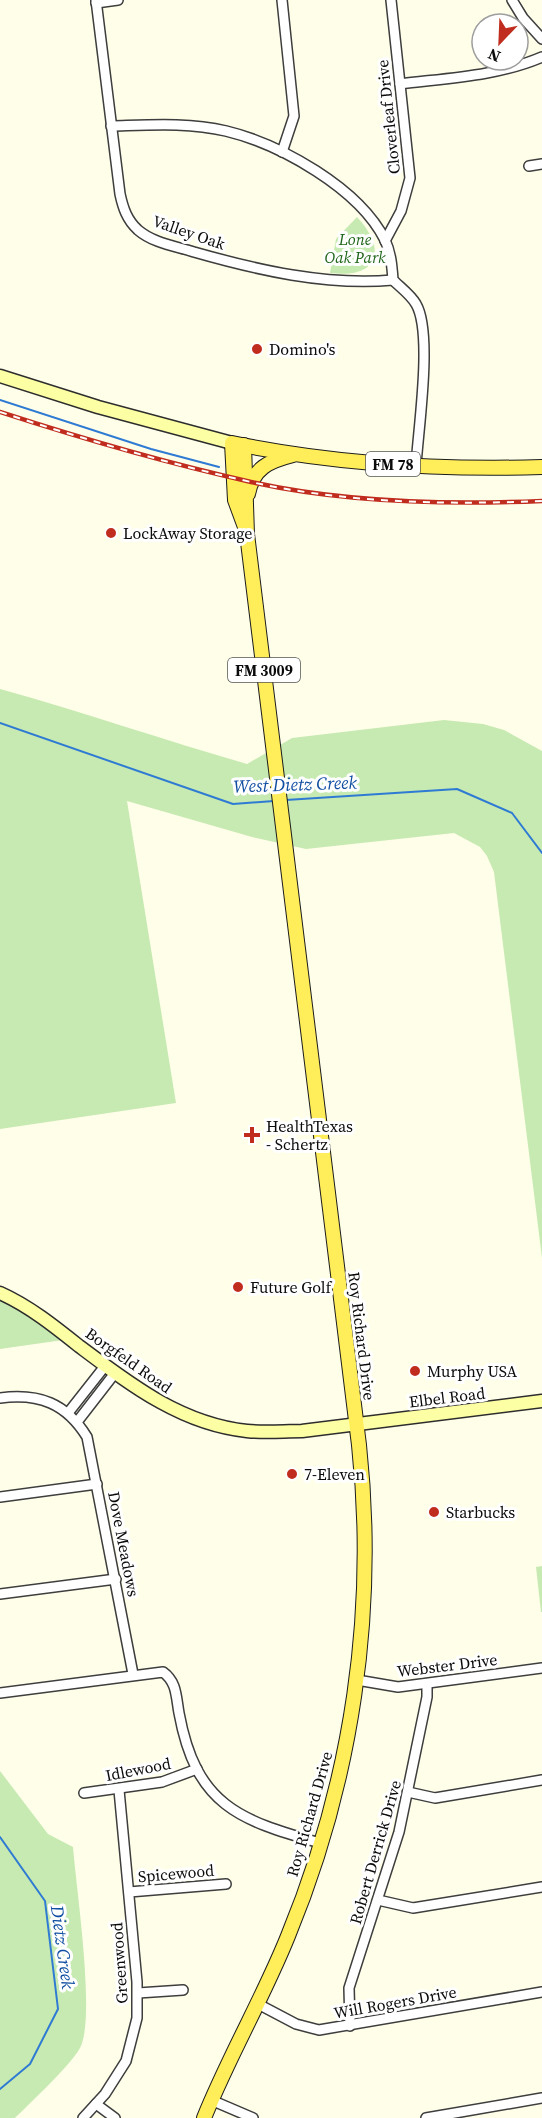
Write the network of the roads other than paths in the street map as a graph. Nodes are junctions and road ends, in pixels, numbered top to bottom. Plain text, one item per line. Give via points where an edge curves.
1 (118, 0) edge
2 (282, 0) edge
3 (391, 0) edge
4 (513, 0) edge
5 (96, 1) edge
6 (542, 39) edge
7 (542, 57) edge
8 (400, 84) junction
9 (111, 126) junction
10 (282, 152) junction
11 (542, 164) edge
12 (528, 166) dead end
13 (385, 241) junction
14 (393, 280) junction
15 (0, 376) edge
16 (238, 444) junction
17 (298, 454) junction
18 (416, 466) junction
19 (542, 466) edge
20 (247, 496) junction
21 (247, 534) junction
22 (0, 1293) edge
23 (110, 1369) junction
24 (0, 1398) edge
25 (542, 1401) edge
26 (72, 1417) junction
27 (356, 1425) junction
28 (98, 1484) junction
29 (0, 1497) edge
30 (116, 1579) junction
31 (0, 1594) edge
32 (542, 1668) edge
33 (133, 1674) junction
34 (357, 1680) junction
35 (427, 1684) junction
36 (0, 1693) edge
37 (197, 1770) junction
38 (542, 1780) edge
39 (119, 1790) junction
40 (408, 1792) junction
41 (84, 1793) dead end
42 (320, 1843) junction
43 (226, 1884) dead end
44 (542, 1887) edge
45 (129, 1892) junction
46 (378, 1900) junction
47 (183, 1990) dead end
48 (542, 1992) edge
49 (138, 1993) junction
50 (258, 2004) junction
51 (350, 2026) junction
52 (542, 2098) edge
53 (211, 2100) junction
54 (96, 2104) junction
55 (83, 2118) edge
56 (115, 2118) edge
57 (204, 2118) edge
58 (253, 2118) edge
59 (426, 2118) edge

1 - 5 street
2 - 10 street via 294,116
3 - 8 street, Cloverleaf Drive
4 - 6 street
5 - 9 street, Valley Oak
7 - 8 street via 486,74
8 - 13 street, Cloverleaf Drive via 410,178 404,205
9 - 10 street via 191,125 254,139
9 - 14 street, Valley Oak via 124,210 146,235 224,260 293,274 357,281
10 - 13 street via 346,194
11 - 12 street
13 - 14 street
14 - 18 street via 415,303 423,331
15 - 16 street, FM 78
16 - 17 main road, FM 78
16 - 20 main road, Roy Richard Drive / FM 3009
16 - 21 main road, Roy Richard Drive / FM 3009 via 235,500
17 - 18 main road, FM 78
17 - 20 main road via 263,466 250,482
18 - 19 main road, FM 78
20 - 21 main road, Roy Richard Drive / FM 3009
21 - 27 main road, Roy Richard Drive / FM 3009
22 - 23 street, Borgfeld Road via 32,1310
23 - 26 street
23 - 27 street, Borgfeld Road via 153,1400 203,1422 231,1429 280,1432
24 - 26 street via 41,1398
25 - 27 street, Elbel Road
26 - 28 street, Dove Meadows via 89,1443
27 - 34 main road, Roy Richard Drive / FM 3009 via 365,1526
28 - 29 street
28 - 30 street, Dove Meadows
30 - 31 street
30 - 33 street, Dove Meadows
32 - 35 street, Webster Drive
33 - 36 street
33 - 37 street via 163,1672 173,1682 184,1740
34 - 35 street, Webster Drive via 398,1687
34 - 42 main road, Roy Richard Drive / FM 3009 via 341,1767
35 - 40 street, Robert Derrick Drive
37 - 39 street, Idlewood
37 - 42 street via 213,1793 237,1814 273,1830
38 - 40 street via 435,1798
39 - 41 street, Idlewood
39 - 45 street, Greenwood
40 - 46 street, Robert Derrick Drive
42 - 50 main road, Roy Richard Drive / FM 3009 via 301,1903
43 - 45 street, Spicewood
44 - 46 street via 413,1908
45 - 49 street, Greenwood
46 - 51 street, Robert Derrick Drive via 349,1988
47 - 49 street
48 - 51 street, Will Rogers Drive
49 - 54 street, Greenwood via 137,2018 126,2061
50 - 51 street, Will Rogers Drive via 304,2027 319,2030
50 - 53 main road, Roy Richard Drive / FM 3009
52 - 59 street
53 - 57 main road, Roy Richard Drive / FM 3009
53 - 58 street
54 - 55 street, Greenwood
54 - 56 street

